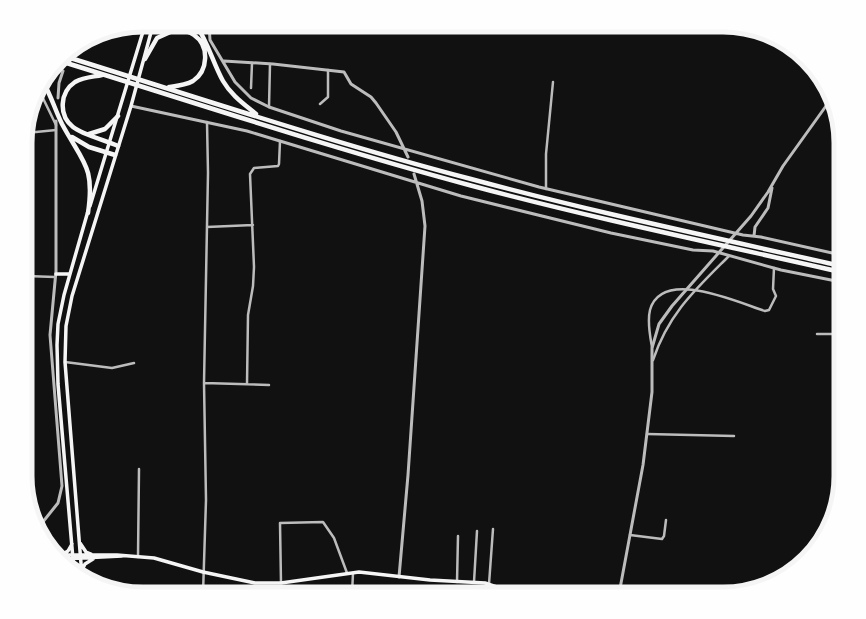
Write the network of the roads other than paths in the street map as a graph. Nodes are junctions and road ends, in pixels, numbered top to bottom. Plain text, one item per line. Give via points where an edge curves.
1 (143, 32) edge
2 (151, 32) edge
3 (166, 32) edge
4 (185, 32) edge
5 (201, 32) edge
6 (209, 32) edge
7 (72, 58) edge
8 (145, 59) junction
9 (224, 61) junction
10 (67, 63) edge
11 (252, 63) junction
12 (270, 64) junction
13 (328, 70) junction
14 (63, 71) dead end
15 (106, 75) junction
16 (553, 82) dead end
17 (168, 87) junction
18 (251, 88) dead end
19 (46, 89) edge
20 (42, 97) edge
21 (58, 98) dead end
22 (320, 104) dead end
23 (827, 104) edge
24 (131, 106) junction
25 (269, 107) junction
26 (118, 116) junction
27 (259, 116) junction
28 (56, 121) dead end
29 (207, 121) junction
30 (56, 125) junction
31 (56, 130) junction
32 (33, 132) edge
33 (68, 133) junction
34 (87, 134) junction
35 (280, 141) junction
36 (111, 143) junction
37 (118, 146) junction
38 (405, 150) junction
39 (108, 153) junction
40 (115, 155) junction
41 (408, 157) dead end
42 (414, 174) dead end
43 (416, 182) junction
44 (772, 185) junction
45 (546, 188) junction
46 (88, 214) junction
47 (253, 225) junction
48 (207, 227) junction
49 (754, 236) junction
50 (834, 254) edge
51 (730, 255) junction
52 (834, 264) edge
53 (774, 268) junction
54 (834, 270) edge
55 (70, 274) junction
56 (32, 276) edge
57 (56, 276) junction
58 (834, 281) edge
59 (695, 289) junction
60 (817, 334) dead end
61 (834, 334) edge
62 (652, 348) junction
63 (65, 362) junction
64 (134, 363) dead end
65 (651, 363) junction
66 (204, 383) junction
67 (247, 384) junction
68 (269, 385) dead end
69 (647, 434) junction
70 (734, 436) dead end
71 (139, 468) dead end
72 (666, 520) dead end
73 (42, 523) edge
74 (493, 529) dead end
75 (477, 531) dead end
76 (630, 535) junction
77 (458, 536) dead end
78 (79, 542) junction
79 (72, 544) junction
80 (65, 554) edge
81 (68, 557) edge
82 (73, 557) junction
83 (80, 557) junction
84 (94, 557) junction
85 (138, 557) junction
86 (73, 562) edge
87 (81, 568) edge
88 (83, 570) edge
89 (203, 572) junction
90 (353, 572) junction
91 (347, 573) junction
92 (399, 577) junction
93 (457, 582) junction
94 (281, 583) junction
95 (474, 583) junction
96 (489, 584) junction
97 (495, 586) edge
98 (203, 587) edge
99 (352, 587) edge
100 (620, 587) edge

1 - 26 main road
2 - 8 main road
3 - 8 highway via 157,38
4 - 17 highway via 201,42 206,62 193,81
5 - 27 highway via 230,92
6 - 9 street via 210,40
7 - 17 highway
8 - 24 main road
9 - 11 street
9 - 25 street via 240,89
10 - 15 highway
11 - 12 street
11 - 18 street
12 - 13 street
12 - 25 street
13 - 22 street via 328,97
13 - 38 street via 346,73 353,85 371,97 396,132
14 - 21 street
15 - 34 highway via 82,78 71,85 64,95 62,109 66,120
15 - 54 highway via 370,157 544,205
16 - 45 street via 546,154
17 - 27 highway
19 - 33 highway
20 - 30 street
23 - 44 street
24 - 29 street
24 - 37 main road
25 - 38 street
26 - 34 highway via 101,131
26 - 36 main road
27 - 52 highway via 546,199
28 - 30 street
29 - 35 street
29 - 48 street
30 - 31 street
31 - 32 street
31 - 57 street
33 - 39 highway via 84,145
33 - 46 highway via 85,161 89,176
34 - 36 highway
35 - 43 street
35 - 47 street via 278,166 257,167 252,171 250,181
36 - 37 highway
36 - 39 main road
37 - 40 main road
38 - 41 street
38 - 45 street
39 - 40 highway
39 - 46 main road
40 - 63 main road via 72,296 66,326
42 - 43 street
43 - 51 street via 461,196 611,233
43 - 92 street via 422,201 424,226
44 - 49 street via 768,208 755,227
44 - 62 street via 731,240 658,324
45 - 49 street
46 - 55 main road
47 - 48 street
47 - 67 street via 254,276 248,315
48 - 66 street
49 - 50 street
51 - 53 street
51 - 59 street
53 - 58 street
53 - 59 street via 773,289 776,296 769,310 765,311
55 - 57 main road
55 - 79 main road via 58,324 57,350
56 - 57 street
57 - 73 street via 50,349 62,486 58,502
59 - 62 street via 672,290 660,296 653,304 650,314
59 - 65 street via 676,311
60 - 61 street
62 - 65 street
63 - 64 street via 112,368
63 - 78 main road
65 - 69 street via 652,392
66 - 67 street
66 - 89 street via 206,500
67 - 68 street
69 - 70 street
69 - 76 street
71 - 85 street
72 - 76 street via 662,538
74 - 96 street
75 - 95 street
76 - 100 street
77 - 93 street
78 - 83 main road
78 - 84 main road via 86,552
79 - 80 main road
79 - 82 main road
81 - 82 main road
82 - 83 main road
82 - 86 main road
83 - 84 main road
83 - 87 main road
84 - 85 main road
84 - 88 main road via 85,564
85 - 89 main road via 173,562
89 - 94 main road via 251,582
89 - 98 street
90 - 91 main road
90 - 92 main road
90 - 99 street
91 - 94 main road
91 - 94 street via 334,538 323,522 280,523
92 - 93 main road
93 - 95 main road
95 - 96 main road
96 - 97 main road

